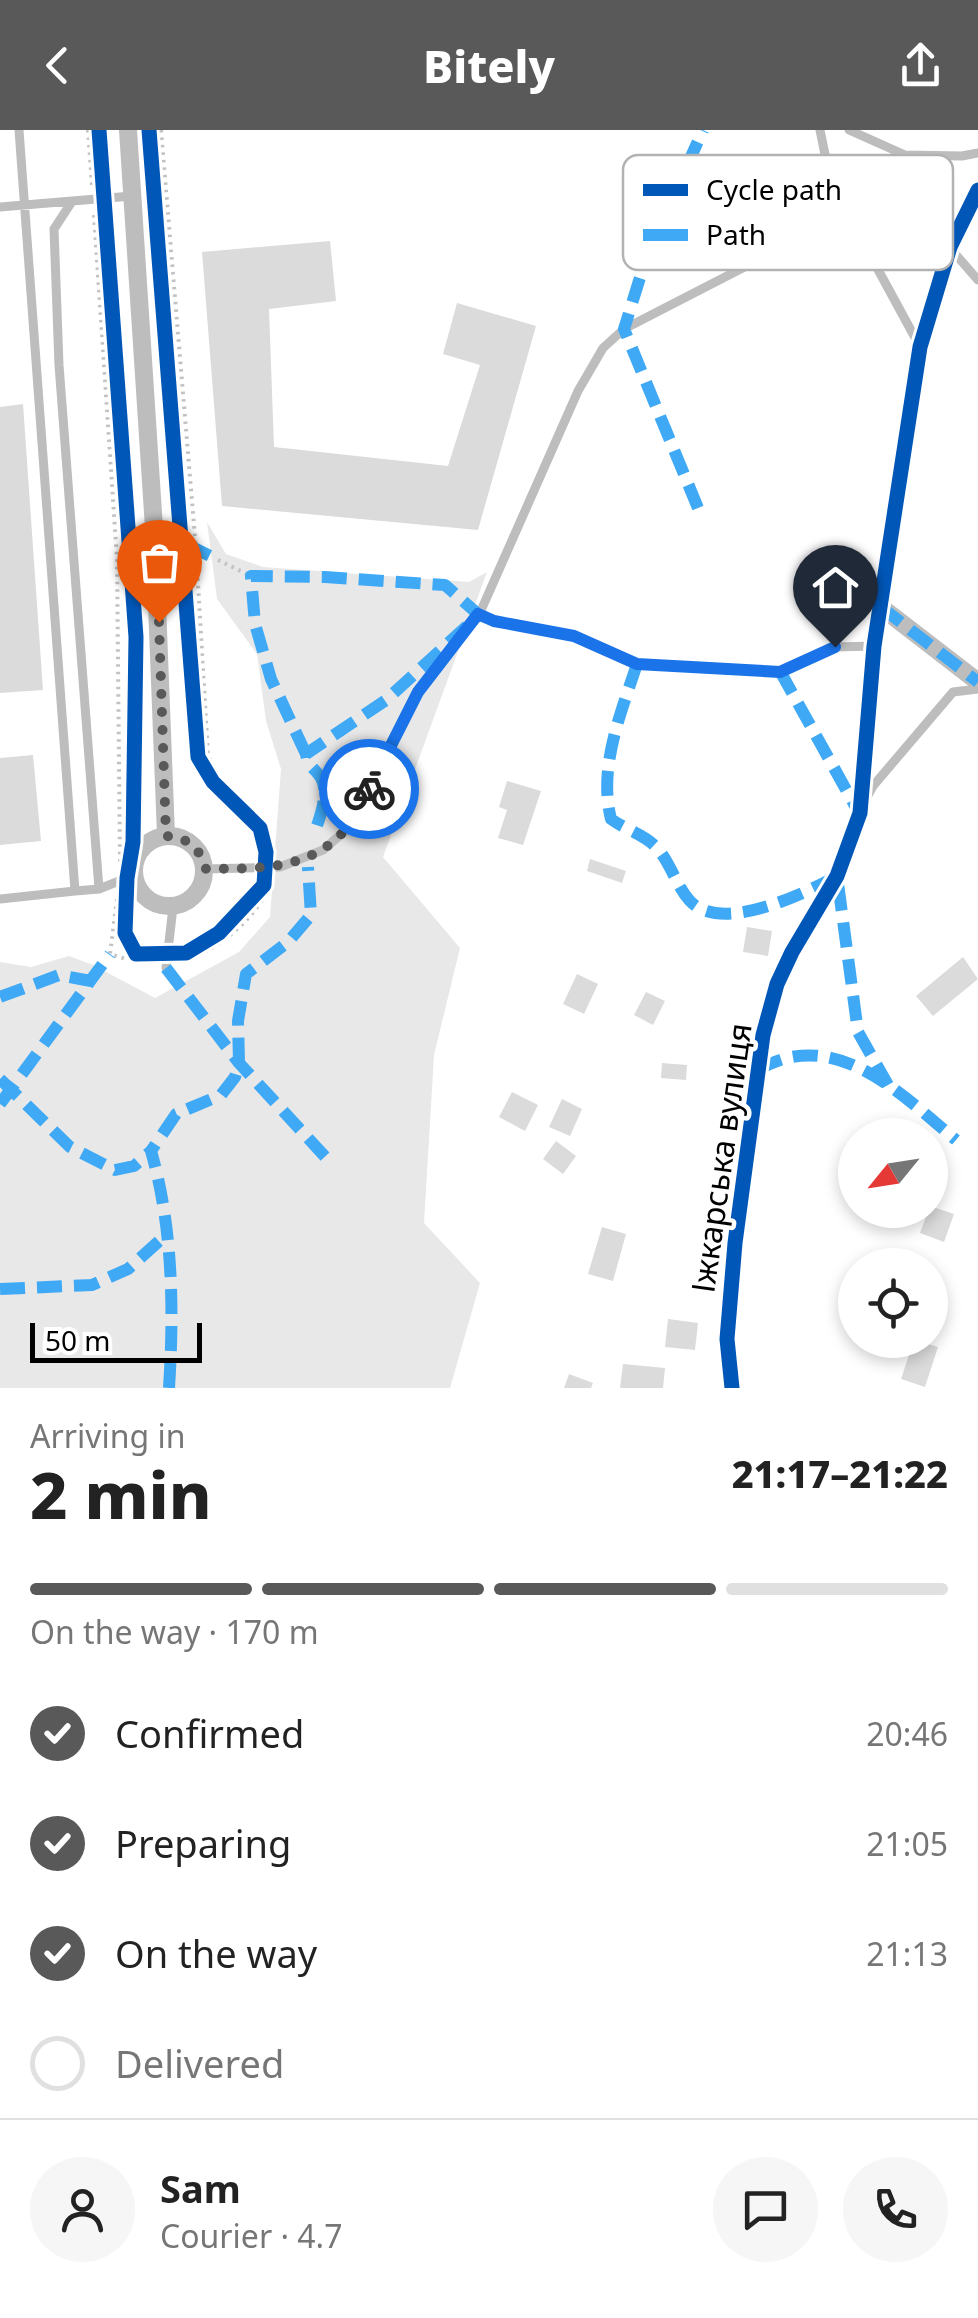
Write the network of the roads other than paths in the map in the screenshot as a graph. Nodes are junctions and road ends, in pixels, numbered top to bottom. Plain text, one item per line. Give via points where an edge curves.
1 (19, 130) edge
2 (128, 130) edge
3 (820, 130) edge
4 (849, 130) edge
5 (978, 153) edge
6 (905, 154) joint
7 (825, 155) edge
8 (934, 155) edge
9 (953, 156) edge
10 (978, 190) edge
11 (134, 196) junction
12 (71, 203) junction
13 (24, 206) junction
14 (0, 207) edge
15 (953, 241) edge
16 (953, 251) edge
17 (739, 270) edge
18 (879, 270) edge
19 (943, 270) edge
20 (978, 280) edge
21 (920, 347) junction
22 (36, 366) junction
23 (58, 366) junction
24 (881, 606) junction
25 (478, 614) junction
26 (874, 646) junction
27 (978, 686) edge
28 (860, 813) junction
29 (166, 836) junction
30 (206, 869) junction
31 (127, 878) junction
32 (99, 889) junction
33 (75, 892) junction
34 (0, 899) edge
35 (173, 907) junction
36 (166, 961) road end
37 (732, 1388) edge

1 - 13 lane
2 - 11 street
3 - 7 lane
4 - 6 lane
5 - 9 lane
6 - 8 lane
10 - 15 street, Іжкарська вулиця
11 - 12 lane
11 - 29 street
12 - 13 lane
12 - 23 lane via 54,229
13 - 14 lane
13 - 22 lane
16 - 20 lane
17 - 25 lane via 624,329 603,348
18 - 21 lane
19 - 21 street, Іжкарська вулиця
21 - 24 street, Іжкарська вулиця
22 - 23 lane
22 - 33 lane
23 - 32 lane
24 - 26 street, Іжкарська вулиця
24 - 27 street
25 - 26 lane via 574,636 637,664 780,672 835,647
25 - 30 lane via 418,692 347,829 323,850 269,867
26 - 28 street, Іжкарська вулиця
27 - 28 lane via 953,692 873,786
28 - 37 street, Іжкарська вулиця via 837,876 777,984 763,1034 735,1243 727,1338
29 - 30 street via 193,844
29 - 31 street via 142,848
30 - 35 street via 197,894
31 - 32 lane
31 - 35 street via 147,899
32 - 33 lane
33 - 34 lane
35 - 36 lane

